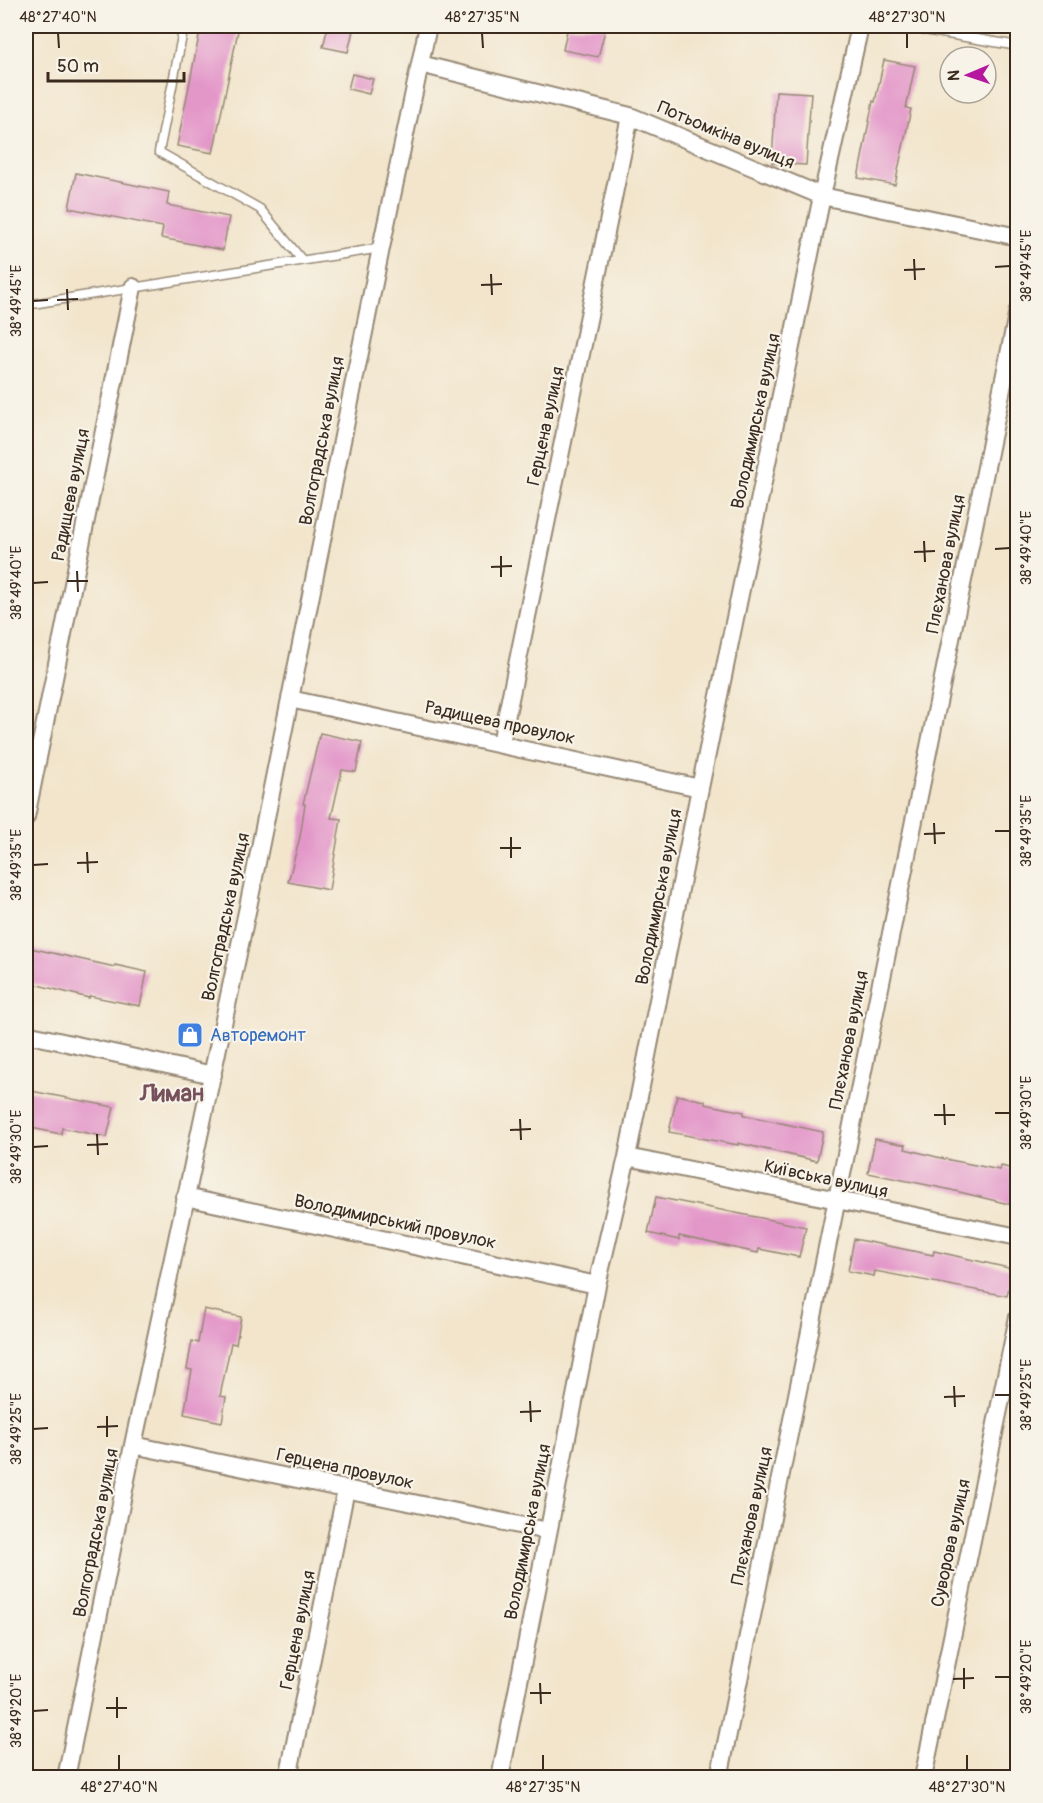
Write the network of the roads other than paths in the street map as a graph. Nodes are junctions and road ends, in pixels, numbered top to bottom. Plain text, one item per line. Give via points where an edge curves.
1 (184, 26) edge
2 (428, 26) edge
3 (758, 26) edge
4 (806, 26) edge
5 (860, 26) edge
6 (901, 26) edge
7 (1017, 46) edge
8 (420, 64) junction
9 (630, 116) junction
10 (822, 196) junction
11 (1017, 237) edge
12 (381, 248) junction
13 (302, 260) junction
14 (133, 287) junction
15 (26, 305) edge
16 (1017, 310) edge
17 (290, 699) junction
18 (501, 743) junction
19 (700, 788) junction
20 (26, 817) edge
21 (26, 1034) edge
22 (213, 1075) junction
23 (627, 1157) junction
24 (185, 1197) junction
25 (836, 1201) junction
26 (1017, 1237) edge
27 (597, 1285) junction
28 (1017, 1317) edge
29 (133, 1445) junction
30 (346, 1489) junction
31 (548, 1531) junction
32 (66, 1778) edge
33 (288, 1778) edge
34 (500, 1778) edge
35 (719, 1778) edge
36 (923, 1778) edge

1 - 13 lane via 159,153 260,209
2 - 8 street, Волгоградська вулиця
3 - 4 lane
5 - 10 street, Володимирська вулиця
6 - 7 lane
8 - 9 street, Потьомкіна вулиця
8 - 12 street, Волгоградська вулиця
9 - 10 street, Потьомкіна вулиця
9 - 18 street, Герцена вулиця
10 - 11 street, Потьомкіна вулиця
10 - 19 street, Володимирська вулиця
12 - 13 lane
12 - 17 street, Волгоградська вулиця
13 - 14 lane
14 - 15 lane
14 - 20 street, Радищева вулиця
16 - 25 street, Плєханова вулиця
17 - 18 street, Радищева провулок
17 - 22 street, Волгоградська вулиця
18 - 19 street, Радищева провулок
19 - 23 street, Володимирська вулиця
21 - 22 street
22 - 24 street, Волгоградська вулиця
23 - 25 street, Київська вулиця
23 - 27 street, Володимирська вулиця
24 - 27 street, Володимирський провулок
24 - 29 street, Волгоградська вулиця
25 - 26 street, Київська вулиця
25 - 35 street, Плєханова вулиця
27 - 31 street, Володимирська вулиця
28 - 36 street, Суворова вулиця
29 - 30 street, Герцена провулок
29 - 32 street, Волгоградська вулиця
30 - 31 street, Герцена провулок
30 - 33 street, Герцена вулиця
31 - 34 street, Володимирська вулиця

